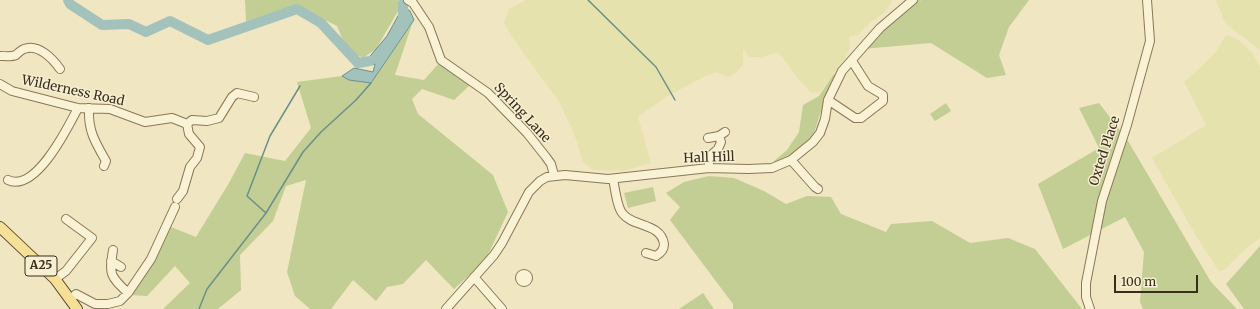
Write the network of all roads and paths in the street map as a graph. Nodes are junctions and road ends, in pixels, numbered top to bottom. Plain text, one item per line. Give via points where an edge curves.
1 (409, 0) edge
2 (913, 0) edge
3 (1147, 0) edge
4 (0, 56) edge
5 (852, 61) junction
6 (60, 69) dead end
7 (0, 84) edge
8 (254, 97) dead end
9 (828, 100) junction
10 (78, 108) junction
11 (89, 108) junction
12 (187, 124) junction
13 (708, 138) dead end
14 (791, 160) junction
15 (107, 162) dead end
16 (709, 168) junction
17 (554, 175) junction
18 (613, 179) junction
19 (8, 180) dead end
20 (818, 189) dead end
21 (66, 219) dead end
22 (0, 228) edge
23 (113, 250) dead end
24 (646, 253) dead end
25 (111, 262) junction
26 (121, 268) dead end
27 (474, 277) junction
28 (55, 279) junction
29 (128, 293) junction
30 (70, 299) junction
31 (77, 309) edge
32 (446, 309) edge
33 (502, 309) edge
34 (1090, 309) edge

1 - 17 street, Spring Lane via 429,27 441,60 488,93 546,156
2 - 5 street, Hall Hill via 880,28
3 - 34 street, Oxted Place via 1150,42 1102,201 1086,283 1086,297
4 - 6 street via 11,56 28,48 38,50 48,55
5 - 9 street, Hall Hill via 842,71
5 - 9 street via 868,86 883,95 882,101 861,118 855,118
7 - 10 street, Wilderness Road via 12,91
8 - 12 street via 237,94 232,97 218,118 207,121 192,120
9 - 14 street, Hall Hill via 820,133
10 - 11 street, Wilderness Road
10 - 19 street via 43,165 23,182 15,183
11 - 12 street, Wilderness Road via 110,109 144,122 172,118
11 - 15 street via 91,134
12 - 29 street via 189,134 200,147 197,158 190,166 183,191 151,259
13 - 16 street via 722,134 718,149 709,157
14 - 16 street, Hall Hill via 772,168
14 - 20 street
16 - 18 street, Hall Hill
17 - 18 street, Hall Hill
17 - 27 street, Hall Hill via 533,186 502,243
18 - 24 street via 621,213 654,230 663,241 664,248 661,253 656,256
21 - 28 street via 75,231 92,238 66,271
22 - 28 main road, A25
23 - 25 street
25 - 26 street
25 - 29 street via 113,279
27 - 32 street, Hall Hill
27 - 33 street
28 - 30 main road, A25
29 - 30 street via 120,300 108,304 95,304 76,294
30 - 31 main road, A25

